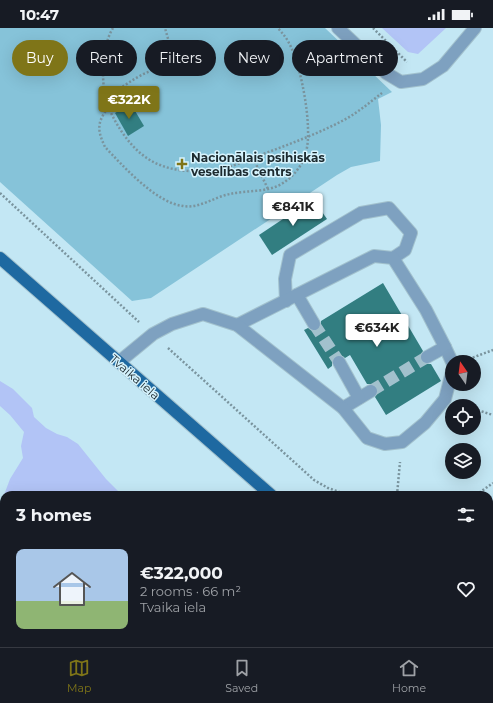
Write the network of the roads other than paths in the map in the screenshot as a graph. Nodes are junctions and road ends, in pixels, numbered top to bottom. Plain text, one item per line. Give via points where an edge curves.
1 (338, 28) edge
2 (475, 28) edge
3 (0, 258) edge
4 (393, 258) junction
5 (297, 295) junction
6 (286, 301) junction
7 (314, 324) tunnel mouth
8 (237, 325) junction
9 (445, 346) junction
10 (449, 355) edge
11 (427, 357) tunnel mouth
12 (119, 362) junction
13 (339, 362) tunnel mouth
14 (371, 391) tunnel mouth
15 (447, 391) edge
16 (359, 398) junction
17 (343, 408) junction
18 (266, 491) edge

1 - 2 lane via 386,74 401,82 423,79 443,66
3 - 12 main road, Tvaika iela
4 - 5 lane via 374,256
4 - 6 lane via 405,250 411,233 389,208 361,214 290,255 285,279
4 - 9 lane
5 - 6 lane
5 - 7 lane
6 - 8 lane
8 - 12 lane via 203,314 172,324 153,334
8 - 17 lane
9 - 10 lane
9 - 11 lane
12 - 18 main road, Tvaika iela
13 - 16 lane
14 - 16 lane
15 - 17 lane via 445,399 425,422 402,442 385,444 367,438
16 - 17 lane

